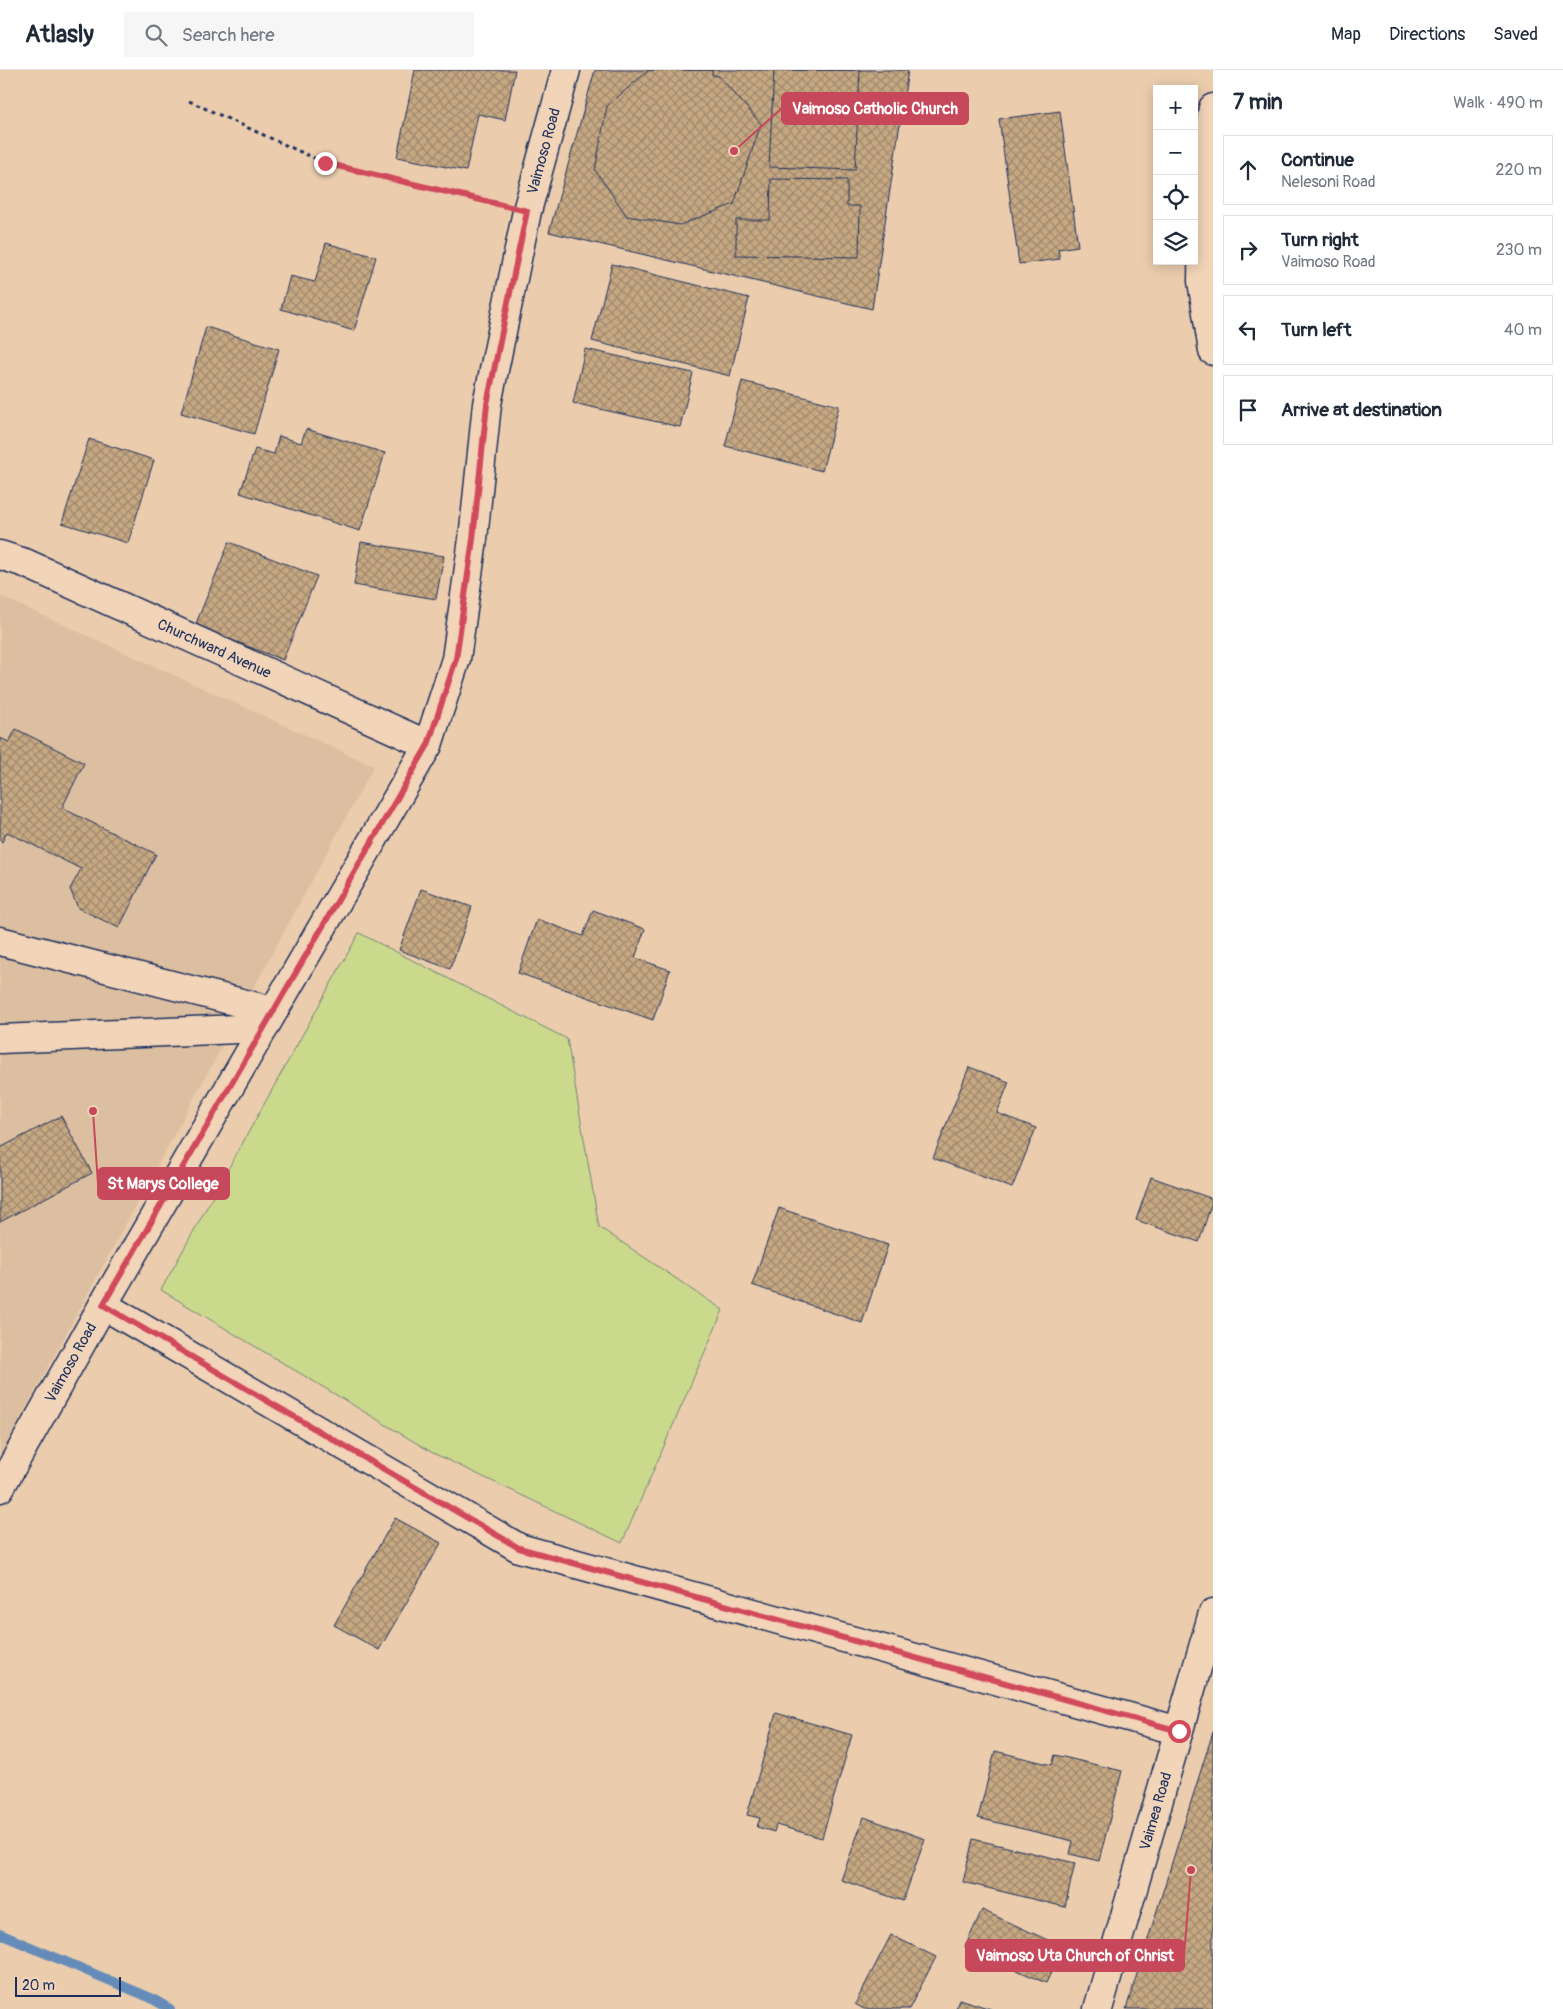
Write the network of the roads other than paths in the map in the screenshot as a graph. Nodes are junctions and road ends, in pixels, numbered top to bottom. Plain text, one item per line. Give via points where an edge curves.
1 (566, 70) edge
2 (1213, 108) edge
3 (1213, 351) edge
4 (0, 555) edge
5 (428, 745) junction
6 (0, 942) edge
7 (268, 1020) junction
8 (0, 1040) edge
9 (103, 1305) junction
10 (0, 1488) edge
11 (1213, 1614) edge
12 (1209, 1641) edge
13 (1202, 1689) edge
14 (1179, 1731) junction
15 (1098, 2009) edge

1 - 5 street, Vaimoso Road via 527,211 487,404 456,659
2 - 3 street via 1204,159 1202,281
4 - 5 street, Churchward Avenue via 25,563
5 - 7 street, Vaimoso Road
6 - 7 street
7 - 8 street
7 - 9 street, Vaimoso Road
9 - 10 street, Vaimoso Road
9 - 14 street via 519,1548
11 - 12 street, Vaimea Road
12 - 13 street, Vaimea Road
13 - 14 street, Vaimea Road
14 - 15 street, Vaimea Road

